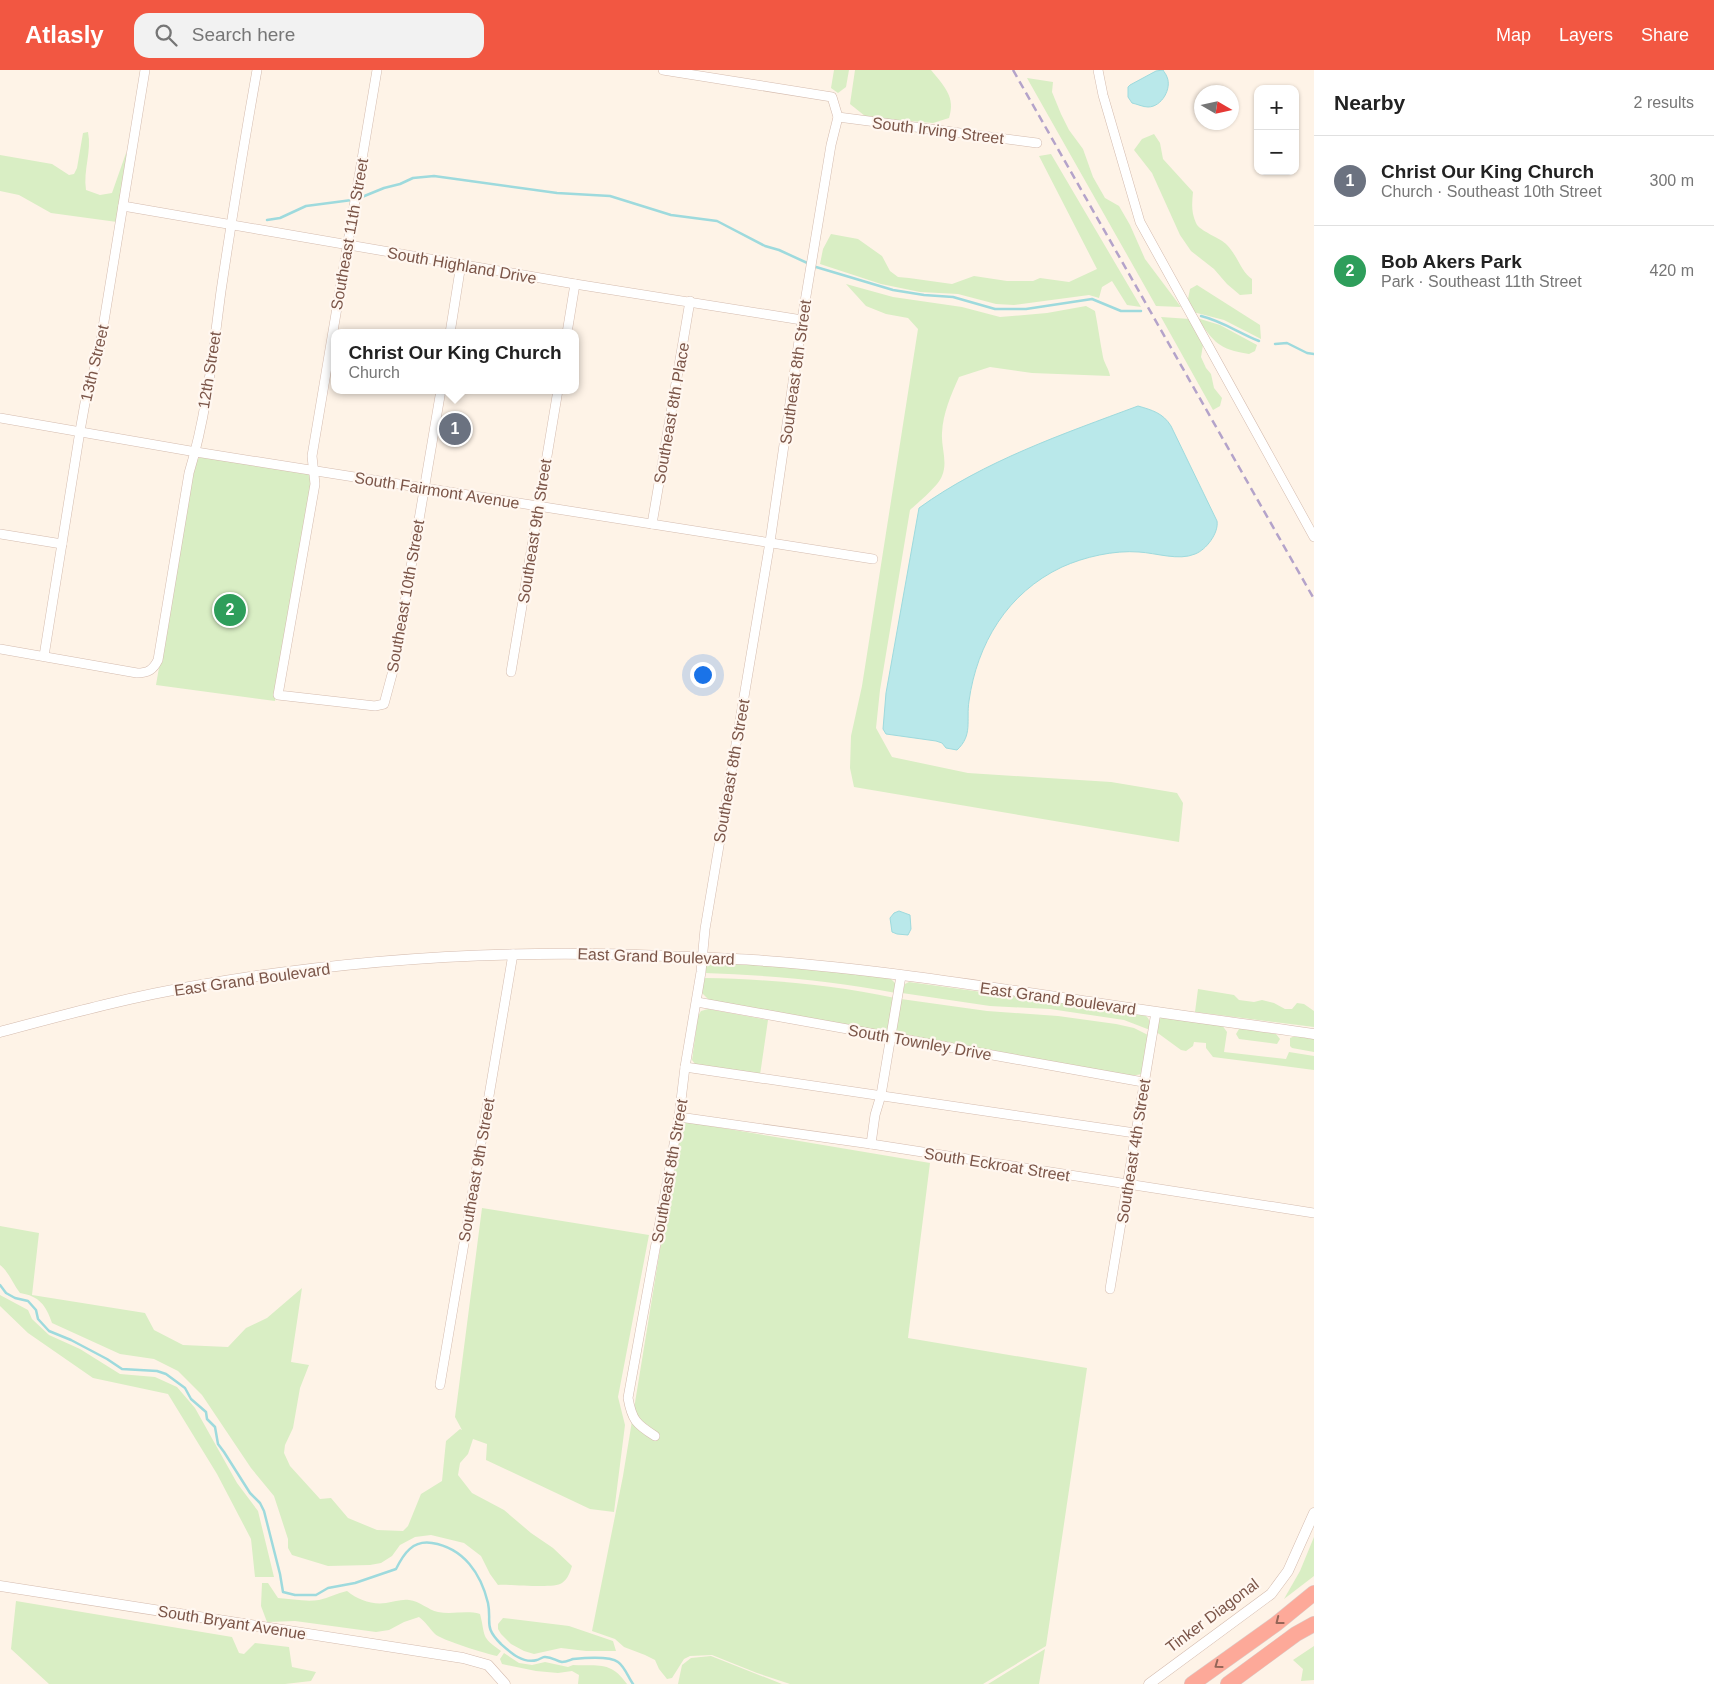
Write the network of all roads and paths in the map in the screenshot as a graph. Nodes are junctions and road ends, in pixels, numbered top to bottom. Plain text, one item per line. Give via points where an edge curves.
1 (145, 70) edge
2 (257, 70) edge
3 (377, 70) edge
4 (663, 70) edge
5 (1098, 70) edge
6 (838, 117) junction
7 (1037, 143) dead end
8 (123, 206) junction
9 (231, 224) junction
10 (347, 244) junction
11 (461, 264) junction
12 (575, 284) junction
13 (690, 302) junction
14 (802, 320) junction
15 (333, 329) edge
16 (451, 329) edge
17 (568, 329) edge
18 (331, 341) edge
19 (440, 394) edge
20 (557, 394) edge
21 (0, 418) edge
22 (80, 431) junction
23 (196, 452) junction
24 (313, 470) junction
25 (426, 487) junction
26 (539, 506) junction
27 (652, 524) junction
28 (0, 534) edge
29 (1314, 537) edge
30 (770, 542) junction
31 (62, 544) junction
32 (874, 559) dead end
33 (0, 649) edge
34 (44, 656) junction
35 (511, 672) dead end
36 (375, 706) joint
37 (513, 954) junction
38 (703, 956) junction
39 (901, 976) junction
40 (697, 1002) junction
41 (1156, 1012) junction
42 (0, 1032) edge
43 (1314, 1034) edge
44 (891, 1037) junction
45 (685, 1067) junction
46 (1143, 1082) junction
47 (881, 1095) junction
48 (680, 1117) junction
49 (1135, 1133) junction
50 (871, 1144) junction
51 (1128, 1184) junction
52 (1314, 1213) edge
53 (1110, 1289) dead end
54 (440, 1385) dead end
55 (655, 1436) dead end
56 (1314, 1513) edge
57 (0, 1586) edge
58 (1314, 1594) edge
59 (1314, 1624) edge
60 (1314, 1632) edge
61 (1260, 1661) junction
62 (505, 1684) edge
63 (1149, 1684) edge
64 (1192, 1684) edge
65 (1228, 1684) edge

1 - 8 street, 13th Street
2 - 9 street, 12th Street
3 - 10 street, Southeast 11th Street
4 - 6 street via 832,97
5 - 29 street via 1140,222
6 - 7 street, South Irving Street
6 - 14 street, Southeast 8th Street
8 - 9 street, South Highland Drive
8 - 22 street, 13th Street via 99,352
9 - 10 street, South Highland Drive
9 - 23 street, 12th Street
10 - 11 street, South Highland Drive
10 - 15 street, Southeast 11th Street
11 - 12 street, South Highland Drive
11 - 16 street
12 - 13 street, South Highland Drive
12 - 17 street
13 - 14 street, South Highland Drive
13 - 27 street, Southeast 8th Place
14 - 30 street, Southeast 8th Street
18 - 24 street, Southeast 11th Street via 312,456
19 - 25 street, Southeast 10th Street
20 - 26 street, Southeast 9th Street
21 - 22 street, South Fairmont Avenue
22 - 23 street, South Fairmont Avenue
22 - 31 street, 13th Street
23 - 24 street, South Fairmont Avenue
23 - 34 street, 12th Street via 189,473 154,669 137,673
24 - 25 street, South Fairmont Avenue
24 - 36 street, Southeast 11th Street via 315,484 278,695
25 - 26 street, South Fairmont Avenue
25 - 36 street, Southeast 10th Street via 394,667 384,704
26 - 27 street, South Fairmont Avenue
26 - 35 street, Southeast 9th Street
27 - 30 street, South Fairmont Avenue
28 - 31 street
30 - 32 street, South Fairmont Avenue
30 - 38 street, Southeast 8th Street via 704,930
31 - 34 street, 13th Street
33 - 34 street
37 - 38 street, East Grand Boulevard
37 - 42 street, East Grand Boulevard via 361,963 219,982 124,1000
37 - 54 street, Southeast 9th Street
38 - 39 street, East Grand Boulevard via 812,964
38 - 40 street, Southeast 8th Street
39 - 41 street, East Grand Boulevard
39 - 44 street
40 - 44 street, South Townley Drive
40 - 45 street, Southeast 8th Street
41 - 43 street, East Grand Boulevard
41 - 46 street, Southeast 4th Street
44 - 46 street, South Townley Drive
44 - 47 street
45 - 47 street
45 - 48 street, Southeast 8th Street
46 - 49 street, Southeast 4th Street
47 - 49 street
47 - 50 street
48 - 50 street, South Eckroat Street
48 - 55 street, Southeast 8th Street via 628,1398 631,1415
49 - 51 street, Southeast 4th Street
50 - 51 street, South Eckroat Street
51 - 52 street, South Eckroat Street
51 - 53 street, Southeast 4th Street
56 - 63 street, Tinker Diagonal via 1291,1566 1271,1594
57 - 62 street, South Bryant Avenue via 463,1658 488,1665
58 -> 64 highway
59 - 61 highway
60 - 61 highway
61 - 65 highway

